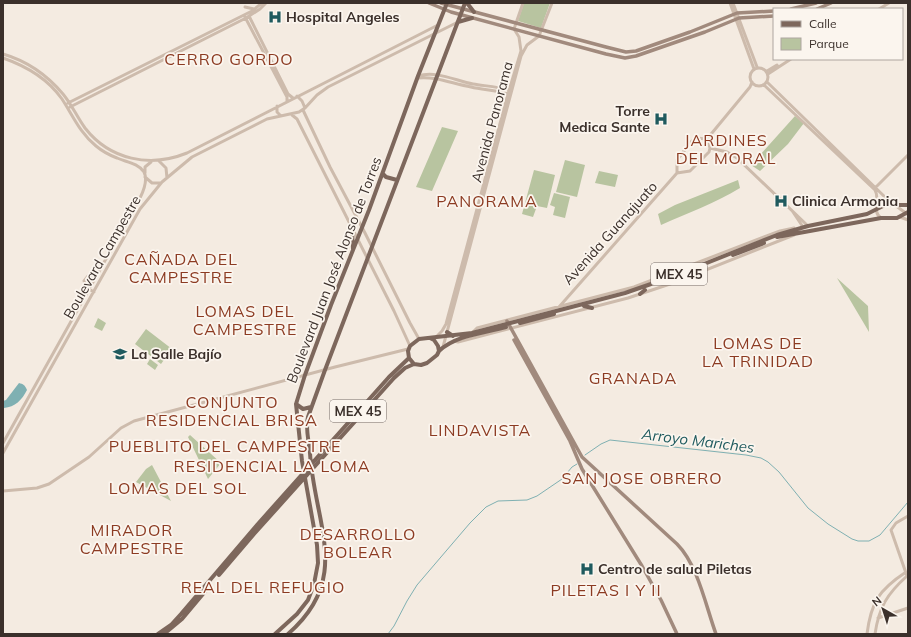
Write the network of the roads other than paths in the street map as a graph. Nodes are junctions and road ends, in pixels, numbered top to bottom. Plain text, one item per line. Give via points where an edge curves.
1 (262, 3) edge
2 (266, 3) edge
3 (429, 3) edge
4 (441, 3) edge
5 (466, 3) edge
6 (523, 3) edge
7 (552, 3) edge
8 (730, 3) edge
9 (733, 3) edge
10 (817, 3) edge
11 (831, 3) edge
12 (891, 3) edge
13 (447, 4) edge
14 (245, 7) dead end
15 (822, 7) joint
16 (795, 8) edge
17 (881, 8) edge
18 (256, 9) junction
19 (462, 9) junction
20 (444, 10) junction
21 (773, 11) edge
22 (476, 12) junction
23 (460, 14) junction
24 (735, 14) junction
25 (247, 16) junction
26 (773, 16) edge
27 (474, 18) junction
28 (737, 19) junction
29 (240, 21) junction
30 (458, 22) junction
31 (517, 23) junction
32 (249, 25) junction
33 (438, 25) junction
34 (514, 29) junction
35 (542, 30) junction
36 (435, 34) junction
37 (539, 36) junction
38 (3, 54) edge
39 (3, 58) edge
40 (786, 60) edge
41 (790, 60) edge
42 (756, 68) junction
43 (768, 72) junction
44 (341, 75) junction
45 (418, 77) junction
46 (435, 77) junction
47 (343, 79) junction
48 (752, 82) junction
49 (766, 83) junction
50 (755, 85) junction
51 (750, 87) junction
52 (510, 92) junction
53 (295, 97) junction
54 (286, 102) junction
55 (70, 103) junction
56 (65, 105) junction
57 (72, 106) junction
58 (277, 106) junction
59 (68, 109) junction
60 (304, 109) junction
61 (292, 114) junction
62 (281, 116) junction
63 (699, 138) junction
64 (707, 139) junction
65 (710, 148) junction
66 (908, 155) edge
67 (159, 160) junction
68 (153, 161) junction
69 (677, 164) junction
70 (687, 172) junction
71 (677, 173) junction
72 (383, 174) junction
73 (145, 176) junction
74 (167, 178) junction
75 (397, 180) junction
76 (162, 182) junction
77 (876, 187) junction
78 (895, 205) junction
79 (908, 205) edge
80 (877, 209) junction
81 (793, 212) junction
82 (907, 213) edge
83 (900, 217) junction
84 (881, 218) junction
85 (908, 220) edge
86 (825, 222) junction
87 (808, 226) junction
88 (362, 227) junction
89 (802, 227) junction
90 (352, 229) junction
91 (815, 231) junction
92 (794, 235) junction
93 (357, 239) junction
94 (756, 239) junction
95 (750, 245) junction
96 (372, 246) junction
97 (353, 250) junction
98 (744, 250) junction
99 (736, 257) junction
100 (368, 258) junction
101 (690, 268) junction
102 (99, 272) junction
103 (642, 285) junction
104 (89, 290) junction
105 (644, 290) junction
106 (94, 292) junction
107 (639, 292) junction
108 (584, 306) junction
109 (559, 307) junction
110 (592, 308) junction
111 (556, 311) junction
112 (552, 315) junction
113 (549, 319) junction
114 (507, 325) junction
115 (446, 334) junction
116 (432, 338) junction
117 (454, 338) junction
118 (419, 339) junction
119 (409, 347) junction
120 (443, 347) junction
121 (439, 351) junction
122 (409, 358) junction
123 (414, 364) junction
124 (325, 370) junction
125 (305, 375) junction
126 (296, 404) junction
127 (311, 408) junction
128 (3, 443) edge
129 (3, 453) edge
130 (310, 454) junction
131 (318, 456) junction
132 (580, 456) junction
133 (302, 461) junction
134 (587, 463) junction
135 (310, 465) junction
136 (581, 468) junction
137 (311, 471) junction
138 (304, 472) junction
139 (305, 477) junction
140 (298, 478) junction
141 (306, 487) junction
142 (295, 488) junction
143 (3, 491) edge
144 (908, 516) edge
145 (906, 572) junction
146 (908, 576) edge
147 (908, 608) edge
148 (878, 618) junction
149 (158, 634) edge
150 (164, 634) edge
151 (275, 634) edge
152 (288, 634) edge
153 (677, 634) edge
154 (716, 634) edge
155 (867, 634) edge
156 (875, 634) edge

1 - 18 street
2 - 25 street
3 - 20 main road
4 - 13 main road
5 - 19 main road, Boulevard Juan José Alonso de Torres
5 - 22 main road
6 - 31 street
7 - 35 street, Avenida Panorama
8 - 24 street
9 - 24 street
10 - 15 main road
10 - 16 main road
11 - 15 main road
12 - 17 street
13 - 19 main road
13 - 20 main road, Boulevard Juan José Alonso de Torres
14 - 18 street
18 - 25 street
19 - 22 main road
19 - 23 main road, Boulevard Juan José Alonso de Torres
20 - 23 main road
20 - 33 main road, Boulevard Juan José Alonso de Torres
21 - 24 main road
22 - 27 main road
22 - 31 main road
23 - 27 main road
23 - 30 main road, Boulevard Juan José Alonso de Torres
24 - 28 street
24 - 35 main road via 632,51 615,50
25 - 29 street
25 - 32 street
25 - 53 street via 288,94
25 - 55 street
26 - 28 main road
27 - 30 main road
27 - 34 main road
28 - 37 main road via 629,58
28 - 42 street
29 - 32 street
29 - 57 street
30 - 36 street, Boulevard Campestre
30 - 46 main road, Boulevard Juan José Alonso de Torres
31 - 34 street
31 - 35 main road
32 - 54 street via 276,74 287,98
33 - 36 main road, Boulevard Juan José Alonso de Torres
33 - 44 street
34 - 37 main road
34 - 52 street, Avenida Panorama via 520,37 521,46
35 - 37 street, Avenida Panorama
36 - 45 main road, Boulevard Juan José Alonso de Torres
36 - 47 street, Boulevard Campestre
37 - 52 street, Avenida Panorama via 525,48
38 - 55 street via 27,64 43,75
39 - 56 street via 25,67 40,77
40 - 43 street
41 - 43 street
42 - 43 street via 763,68
42 - 48 street via 750,75
43 - 49 street
44 - 47 street
44 - 53 street
45 - 46 street
45 - 72 main road, Boulevard Juan José Alonso de Torres
46 - 52 street via 472,87
46 - 75 main road, Boulevard Juan José Alonso de Torres
47 - 60 street, Boulevard Campestre via 322,91
48 - 50 street
48 - 51 street
49 - 50 street
49 - 77 street
49 - 80 street via 875,190 878,196
50 - 51 street
51 - 64 street
52 - 115 street, Avenida Panorama
52 - 116 street, Avenida Panorama via 446,324 442,331
53 - 54 street
53 - 60 street via 301,100
54 - 58 street
55 - 56 street
55 - 57 street
56 - 59 street
57 - 59 street
57 - 68 street via 85,128 103,146 125,157
58 - 62 street via 277,112
58 - 67 street via 187,153
59 - 73 street via 77,125 100,149 138,166
60 - 61 street, Boulevard Campestre
60 - 88 street via 330,167
61 - 62 street, Boulevard Campestre
61 - 90 street via 297,119
62 - 74 street, Boulevard Campestre via 267,119 200,153
63 - 64 street
63 - 65 street
63 - 69 street via 691,142 678,158
64 - 65 street
65 - 70 street via 693,169
65 - 81 street via 730,153 737,158
66 - 77 street
67 - 68 street
67 - 74 street via 166,168
68 - 73 street via 145,168
69 - 70 street
69 - 71 street
70 - 71 street
71 - 109 street, Avenida Guanajuato
72 - 75 main road
72 - 88 main road, Boulevard Juan José Alonso de Torres
73 - 76 street via 152,183
73 - 102 street, Boulevard Campestre via 145,186 140,198
74 - 76 street, Boulevard Campestre
75 - 96 main road, Boulevard Juan José Alonso de Torres
76 - 106 street, Boulevard Campestre via 140,209
77 - 78 street
78 - 79 main road, MEX 45
78 - 80 main road, MEX 45 via 885,205
78 - 82 street
80 - 84 street
80 - 86 main road, MEX 45 via 867,214
81 - 87 street
81 - 89 street
82 - 83 main road
83 - 84 main road, MEX 45
83 - 85 street
84 - 91 main road, MEX 45
86 - 87 main road, MEX 45
86 - 91 main road
87 - 89 main road, MEX 45
88 - 93 main road, Boulevard Juan José Alonso de Torres
88 - 96 street
89 - 91 main road
89 - 94 street
89 - 95 main road, MEX 45
90 - 93 street
90 - 97 main road
91 - 92 main road, MEX 45
92 - 98 main road, MEX 45 via 774,238
92 - 99 street
93 - 97 main road, Boulevard Juan José Alonso de Torres
93 - 100 street
94 - 95 main road
94 - 101 street
95 - 101 main road, MEX 45
96 - 100 main road, Boulevard Juan José Alonso de Torres
96 - 118 street
97 - 125 main road, Boulevard Juan José Alonso de Torres
98 - 99 main road
98 - 105 main road, MEX 45
99 - 107 street via 673,283
100 - 119 street via 402,327
100 - 124 main road, Boulevard Juan José Alonso de Torres
101 - 103 street
101 - 107 main road, MEX 45
102 - 104 street, Boulevard Campestre
102 - 104 street via 85,278 84,284
103 - 107 main road
103 - 109 street
104 - 106 street
104 - 128 street, Boulevard Campestre
105 - 107 main road
105 - 108 main road, MEX 45
106 - 129 street, Boulevard Campestre
107 - 110 street
107 - 111 main road, MEX 45
108 - 110 main road
108 - 112 main road, MEX 45
109 - 111 street, Avenida Guanajuato
109 - 114 street
110 - 113 street
111 - 112 street, Avenida Guanajuato
111 - 114 main road, MEX 45
112 - 113 street, Avenida Guanajuato
112 - 114 main road, MEX 45
113 - 114 street
114 - 117 main road, MEX 45
114 - 117 main road, MEX 45
114 - 132 main road
115 - 116 main road
115 - 117 main road
115 - 120 street, Avenida Panorama
116 - 118 main road
116 - 121 main road via 437,343
117 - 120 main road, MEX 45
118 - 119 main road
119 - 122 main road
119 - 124 street
120 - 121 main road, MEX 45
121 - 123 main road via 430,362
122 - 123 main road
122 - 131 main road, MEX 45
123 - 137 main road, MEX 45 via 394,378
124 - 125 street
124 - 127 main road, Boulevard Juan José Alonso de Torres
125 - 126 main road, Boulevard Juan José Alonso de Torres
125 - 143 street via 134,421 122,428 79,465 49,484 38,488
126 - 127 main road via 303,409
126 - 133 main road, Boulevard Juan José Alonso de Torres
127 - 130 main road, Boulevard Juan José Alonso de Torres via 307,424
130 - 131 main road
130 - 135 main road, Boulevard Juan José Alonso de Torres
131 - 135 main road, MEX 45
132 - 134 main road
132 - 136 main road
133 - 138 main road, Boulevard Juan José Alonso de Torres
133 - 140 main road
134 - 136 main road
134 - 154 main road via 685,553
135 - 137 main road, Boulevard Juan José Alonso de Torres
135 - 138 main road, MEX 45
136 - 153 main road via 642,566
137 - 139 main road, MEX 45
137 - 152 main road, Boulevard Juan José Alonso de Torres via 325,549 325,573 321,591 311,609
138 - 139 main road, Boulevard Juan José Alonso de Torres
138 - 140 main road, MEX 45
139 - 141 main road, Boulevard Juan José Alonso de Torres
139 - 142 main road, MEX 45
140 - 149 main road, MEX 45 via 256,524 178,619
141 - 142 main road
141 - 151 main road, Boulevard Juan José Alonso de Torres via 317,545 316,577 305,605
142 - 150 main road, MEX 45 via 182,619
144 - 145 street via 896,523 891,530
145 - 146 street
145 - 155 street via 890,583 880,595 871,612
146 - 148 street via 888,596
147 - 148 street
148 - 156 street

